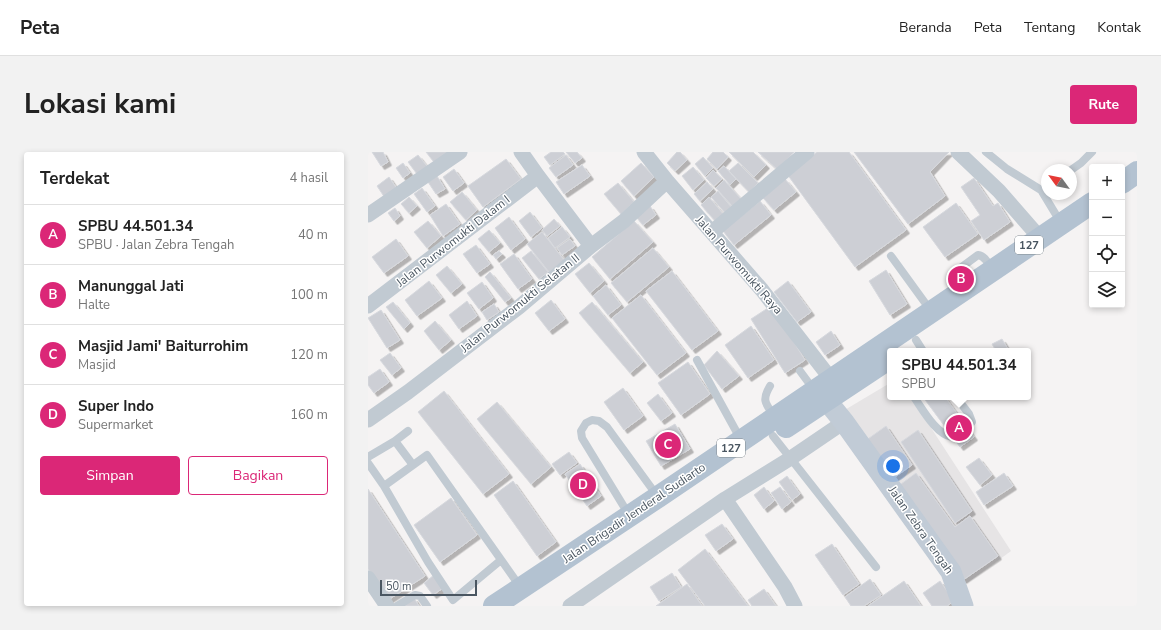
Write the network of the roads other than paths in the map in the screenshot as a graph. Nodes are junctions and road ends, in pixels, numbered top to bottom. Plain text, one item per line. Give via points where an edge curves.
1 (460, 152) edge
2 (521, 152) edge
3 (644, 152) edge
4 (807, 152) edge
5 (958, 152) edge
6 (986, 152) edge
7 (1092, 152) edge
8 (1077, 166) edge
9 (1137, 172) edge
10 (538, 176) junction
11 (1125, 180) edge
12 (667, 181) junction
13 (1041, 187) edge
14 (1137, 188) edge
15 (1125, 196) edge
16 (1050, 200) edge
17 (1089, 205) edge
18 (368, 215) edge
19 (1089, 220) edge
20 (1061, 224) junction
21 (712, 232) junction
22 (1040, 238) junction
23 (591, 246) junction
24 (891, 256) dead end
25 (959, 269) dead end
26 (992, 270) junction
27 (368, 306) edge
28 (931, 312) junction
29 (909, 348) edge
30 (697, 360) dead end
31 (887, 361) edge
32 (800, 371) dead end
33 (770, 386) dead end
34 (824, 390) junction
35 (916, 400) edge
36 (958, 400) edge
37 (368, 420) edge
38 (844, 422) junction
39 (967, 428) dead end
40 (408, 431) dead end
41 (775, 432) junction
42 (952, 437) dead end
43 (742, 440) junction
44 (395, 441) junction
45 (789, 456) junction
46 (368, 457) edge
47 (368, 463) edge
48 (413, 465) junction
49 (384, 486) junction
50 (658, 497) junction
51 (725, 499) junction
52 (630, 516) junction
53 (500, 560) junction
54 (876, 567) dead end
55 (368, 578) edge
56 (518, 597) edge
57 (455, 603) edge
58 (387, 606) edge
59 (397, 606) edge
60 (427, 606) edge
61 (494, 606) edge
62 (570, 606) edge
63 (795, 606) edge
64 (963, 606) edge

1 - 18 street
2 - 10 street
3 - 12 street, Jalan Purwomukti Raya
4 - 21 street
5 - 22 street via 999,191
6 - 13 lane via 1012,173
7 - 8 lane
9 - 11 main road
10 - 23 street
10 - 27 street, Jalan Purwomukti Dalam I
12 - 21 street, Jalan Purwomukti Raya
12 - 23 street, Jalan Purwomukti Selatan II via 624,221
14 - 15 main road
16 - 20 lane
17 - 20 main road, Jalan Brigadir Jenderal Sudiarto / 127
19 - 29 main road, Jalan Brigadir Jenderal Sudiarto / 127
20 - 22 main road, Jalan Brigadir Jenderal Sudiarto / 127
21 - 34 street, Jalan Purwomukti Raya via 776,307
22 - 26 main road, Jalan Brigadir Jenderal Sudiarto / 127
23 - 37 street, Jalan Purwomukti Selatan II via 512,312
24 - 28 lane
25 - 26 lane via 981,255
26 - 28 main road, Jalan Brigadir Jenderal Sudiarto / 127
28 - 34 main road, Jalan Brigadir Jenderal Sudiarto / 127
30 - 43 lane
31 - 34 main road, Jalan Brigadir Jenderal Sudiarto / 127
32 - 34 lane
33 - 41 lane via 764,401
34 - 38 street, Jalan Zebra Tengah
34 - 41 main road, Jalan Brigadir Jenderal Sudiarto / 127
35 - 42 lane via 938,430
36 - 39 lane via 972,422
38 - 45 street
38 - 64 street, Jalan Zebra Tengah via 951,572
40 - 44 lane
41 - 43 main road, Jalan Brigadir Jenderal Sudiarto / 127
41 - 45 lane
41 - 56 main road, Jalan Brigadir Jenderal Sudiarto / 127
43 - 50 main road, Jalan Brigadir Jenderal Sudiarto / 127
44 - 46 lane
44 - 48 lane
45 - 51 street
45 - 54 lane
47 - 49 lane
48 - 49 lane
48 - 53 lane via 427,455
49 - 57 lane
50 - 52 main road, Jalan Brigadir Jenderal Sudiarto / 127
50 - 52 lane via 607,427 599,421 592,420 586,423 581,430 582,438
51 - 62 street
51 - 63 street via 785,587
52 - 56 main road, Jalan Brigadir Jenderal Sudiarto / 127
53 - 56 lane
53 - 57 lane
55 - 58 street
56 - 61 main road, Jalan Brigadir Jenderal Sudiarto / 127
59 - 60 lane via 415,595 420,596

